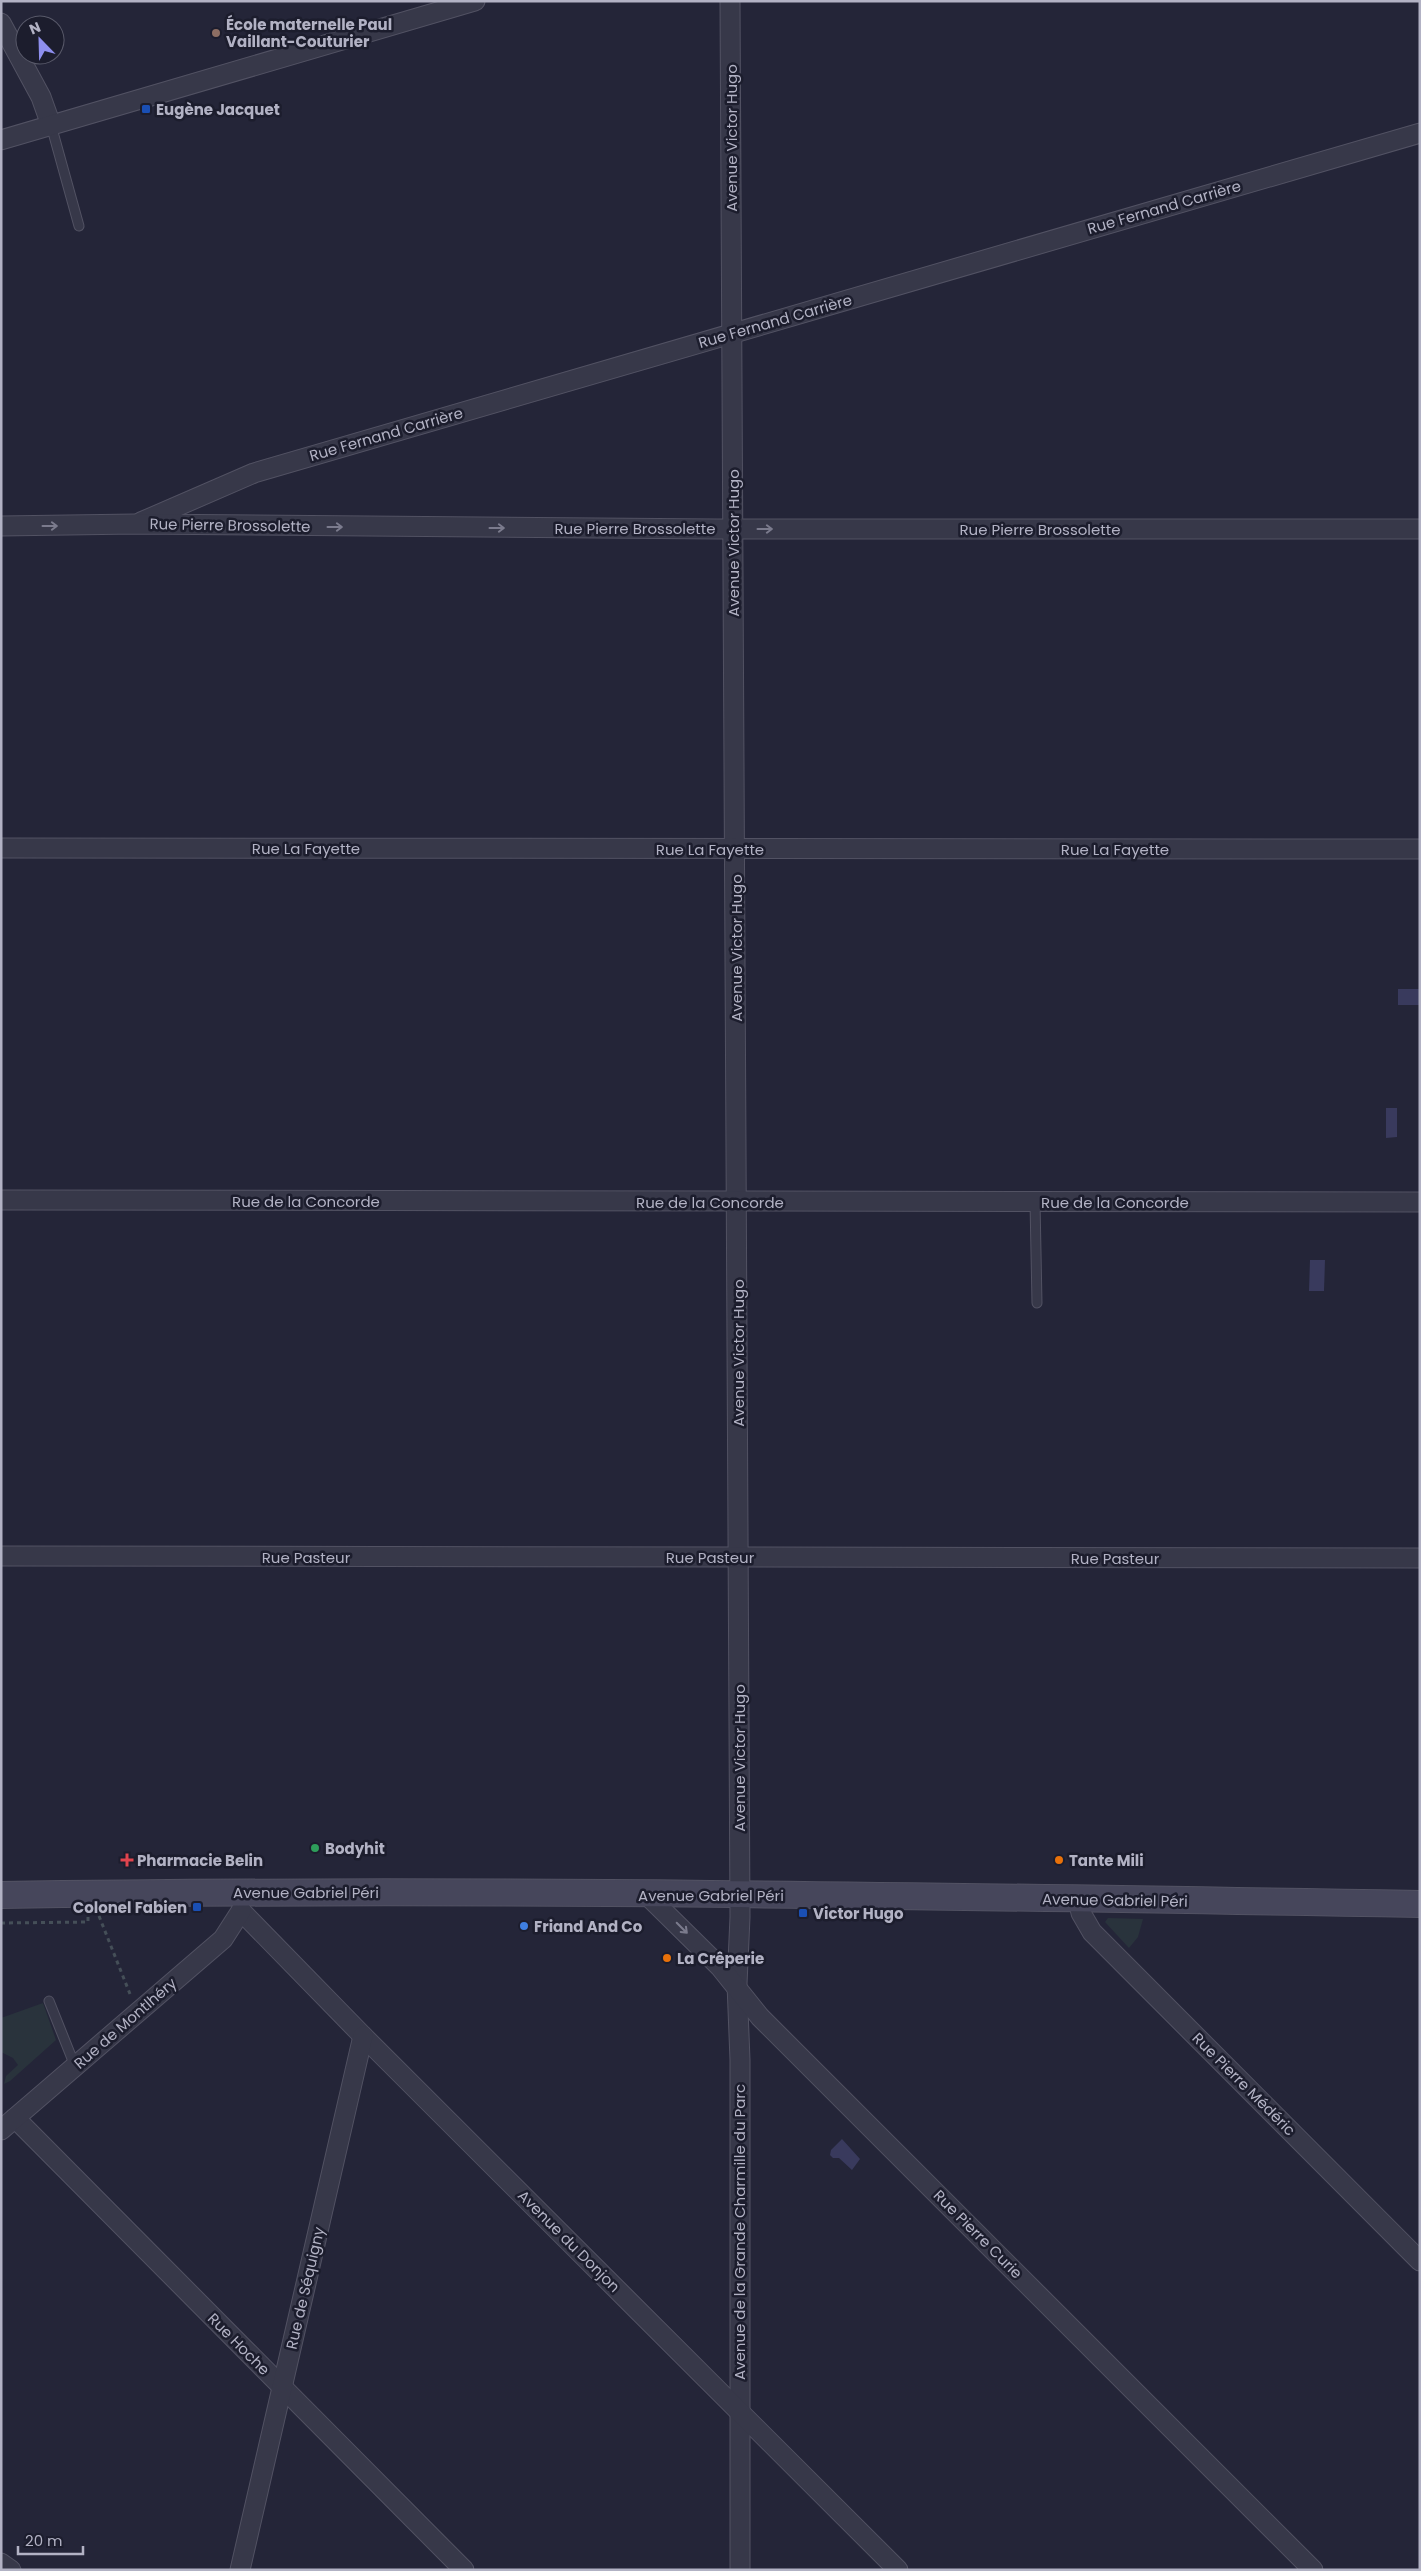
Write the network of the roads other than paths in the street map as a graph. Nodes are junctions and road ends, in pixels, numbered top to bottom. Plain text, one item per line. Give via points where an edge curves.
1 (475, 1) edge
2 (730, 1) edge
3 (1, 24) edge
4 (51, 125) junction
5 (1420, 133) edge
6 (1, 140) edge
7 (80, 226) dead end
8 (732, 333) junction
9 (135, 524) junction
10 (1, 526) edge
11 (733, 529) junction
12 (1420, 529) edge
13 (1, 848) edge
14 (735, 849) junction
15 (1420, 850) edge
16 (1, 1200) edge
17 (737, 1202) junction
18 (1035, 1202) junction
19 (1420, 1202) edge
20 (1037, 1303) dead end
21 (1, 1556) edge
22 (739, 1557) junction
23 (1420, 1558) edge
24 (1, 1894) edge
25 (647, 1895) junction
26 (739, 1895) junction
27 (1078, 1900) junction
28 (241, 1901) junction
29 (1420, 1904) edge
30 (737, 1984) junction
31 (49, 2001) dead end
32 (363, 2036) junction
33 (75, 2066) junction
34 (8, 2124) edge
35 (1420, 2261) edge
36 (282, 2387) junction
37 (739, 2410) junction
38 (1, 2563) edge
39 (11, 2570) edge
40 (240, 2570) edge
41 (464, 2570) edge
42 (740, 2570) edge
43 (898, 2570) edge
44 (1312, 2570) edge

1 - 4 street
2 - 8 street, Avenue Victor Hugo
3 - 4 street via 41,97
4 - 6 street
4 - 7 lane
5 - 8 street, Rue Fernand Carrière
8 - 9 street, Rue Fernand Carrière via 254,473
8 - 11 street, Avenue Victor Hugo
10 -> 9 street, Rue Pierre Brossolette
9 -> 11 street, Rue Pierre Brossolette
11 -> 12 street, Rue Pierre Brossolette
11 - 14 street, Avenue Victor Hugo
13 - 14 street, Rue La Fayette
14 - 15 street, Rue La Fayette
14 - 17 street, Avenue Victor Hugo
16 - 17 street, Rue de la Concorde
17 - 18 street, Rue de la Concorde
17 - 22 street, Avenue Victor Hugo
18 - 19 street, Rue de la Concorde
18 - 20 lane
21 - 22 street, Rue Pasteur
22 - 23 street, Rue Pasteur
22 - 26 street, Avenue Victor Hugo
24 - 28 street, Avenue Gabriel Péri
25 - 26 street, Avenue Gabriel Péri
25 - 28 street, Avenue Gabriel Péri
25 -> 30 street, Rue Pierre Curie
26 - 27 street, Avenue Gabriel Péri
26 - 30 street, Avenue de la Grande Charmille du Parc
27 - 29 street, Avenue Gabriel Péri
27 - 35 street, Rue Pierre Médéric via 1092,1932
28 - 32 street, Avenue du Donjon
28 - 33 street, Rue de Montlhéry via 223,1939
30 - 37 street, Avenue de la Grande Charmille du Parc via 740,2060
30 - 44 street, Rue Pierre Curie via 760,2017
31 - 33 lane
32 - 36 street, Rue de Séquigny
32 - 37 street, Avenue du Donjon
33 - 34 street, Rue de Montlhéry
34 - 36 street, Rue Hoche
36 - 40 street, Rue de Séquigny
36 - 41 street, Rue Hoche
37 - 42 street, Avenue de la Grande Charmille du Parc
37 - 43 street, Avenue du Donjon
38 - 39 street

